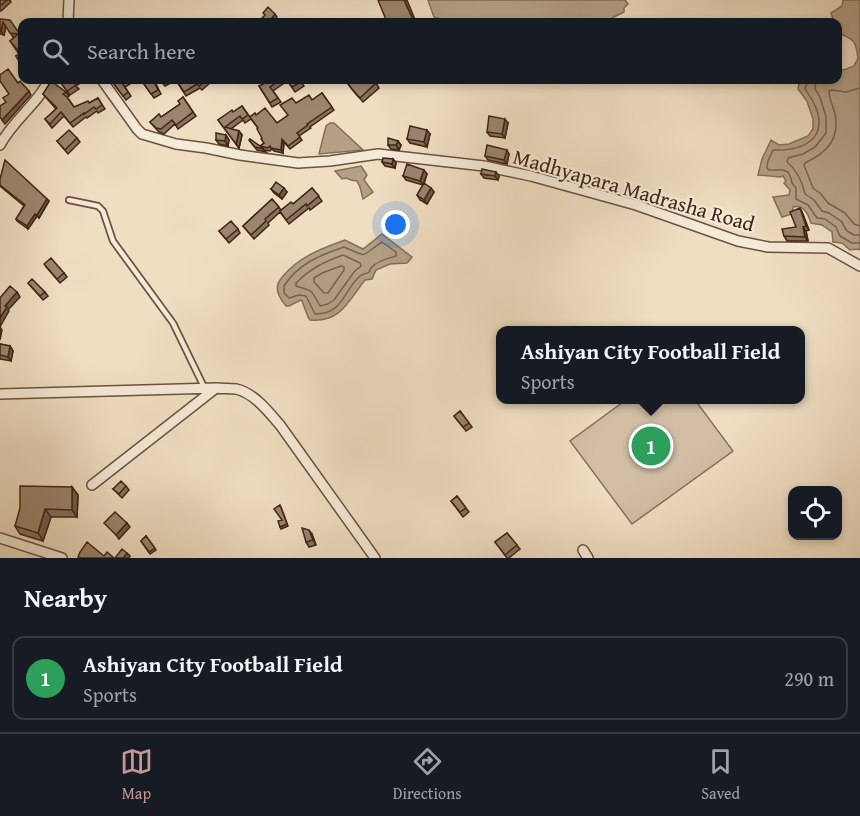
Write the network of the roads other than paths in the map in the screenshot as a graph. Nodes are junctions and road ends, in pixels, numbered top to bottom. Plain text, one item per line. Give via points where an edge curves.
1 (69, 0) edge
2 (68, 18) edge
3 (47, 84) edge
4 (105, 84) edge
5 (0, 145) edge
6 (69, 200) dead end
7 (860, 266) edge
8 (216, 388) junction
9 (205, 390) junction
10 (0, 394) edge
11 (92, 485) dead end
12 (0, 538) edge
13 (62, 558) edge
14 (375, 558) edge

1 - 2 street
3 - 5 street
4 - 7 street, Madhyapara Madrasha Road via 142,134 176,144 298,163 378,154 484,166 636,205 738,241 768,247 828,248
6 - 9 lane via 98,206 103,211 113,241 173,323
8 - 9 street
8 - 11 street
8 - 14 street via 244,392 269,412
9 - 10 street
12 - 13 street

